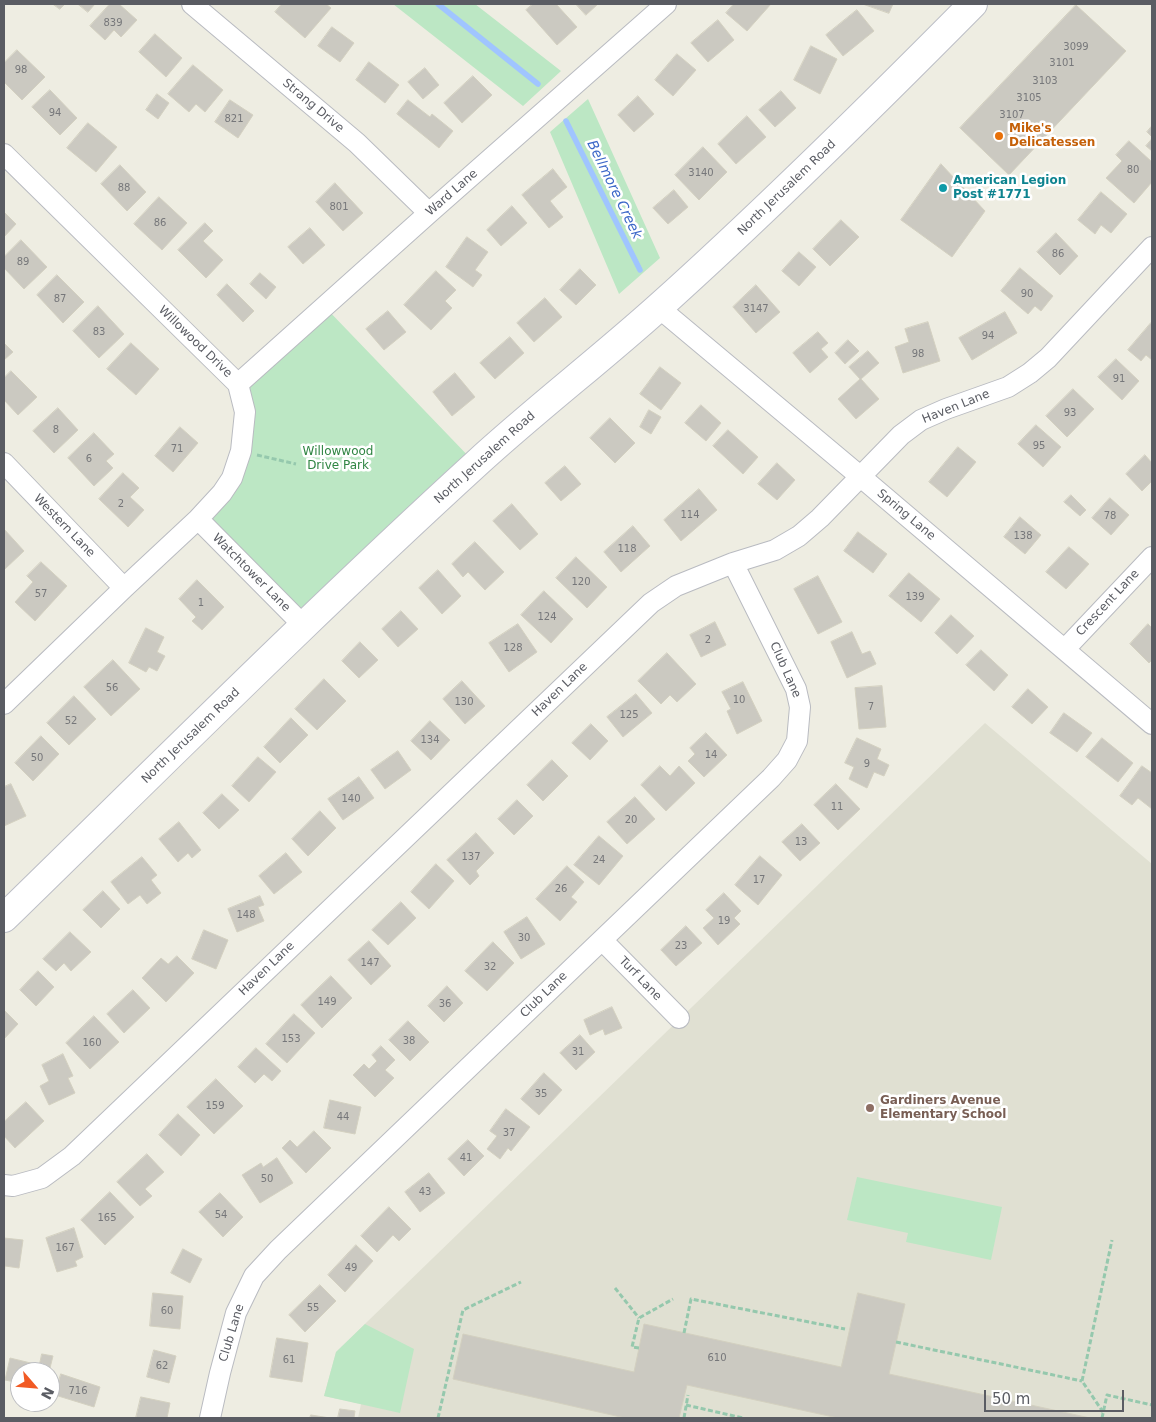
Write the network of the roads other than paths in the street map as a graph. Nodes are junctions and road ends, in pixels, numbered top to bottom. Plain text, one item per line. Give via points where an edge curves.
1 (192, 4) edge
2 (666, 4) edge
3 (973, 4) edge
4 (4, 154) edge
5 (429, 213) junction
6 (1152, 248) edge
7 (658, 307) junction
8 (238, 384) junction
9 (4, 463) edge
10 (861, 477) junction
11 (198, 519) junction
12 (1152, 557) edge
13 (733, 563) junction
14 (124, 588) junction
15 (304, 626) junction
16 (1065, 649) junction
17 (4, 704) edge
18 (1152, 724) edge
19 (4, 918) edge
20 (602, 940) junction
21 (678, 1018) dead end
22 (4, 1185) edge
23 (210, 1418) edge

1 - 5 street, Strang Drive via 357,143
2 - 5 street, Ward Lane
3 - 7 main road, North Jerusalem Road via 779,196
4 - 8 street, Willowood Drive
5 - 8 street, Ward Lane
6 - 10 street, Haven Lane via 1030,373 1008,387 921,420 900,435
7 - 10 street, Spring Lane
7 - 15 main road, North Jerusalem Road via 478,462
8 - 11 street, Willowood Drive via 245,412 241,451 232,478
9 - 14 street, Western Lane
10 - 13 street, Haven Lane via 799,536 775,550
10 - 16 street, Spring Lane
11 - 14 street, Willowood Drive
11 - 15 street, Watchtower Lane
12 - 16 street, Crescent Lane
13 - 20 street, Club Lane via 796,688 800,707 797,741 788,760
13 - 22 street, Haven Lane via 676,586 651,603 72,1156 42,1178 13,1186
14 - 17 street, Willowood Drive
15 - 19 main road, North Jerusalem Road
16 - 18 street, Spring Lane
20 - 21 street, Turf Lane
20 - 23 street, Club Lane via 254,1276 236,1313

